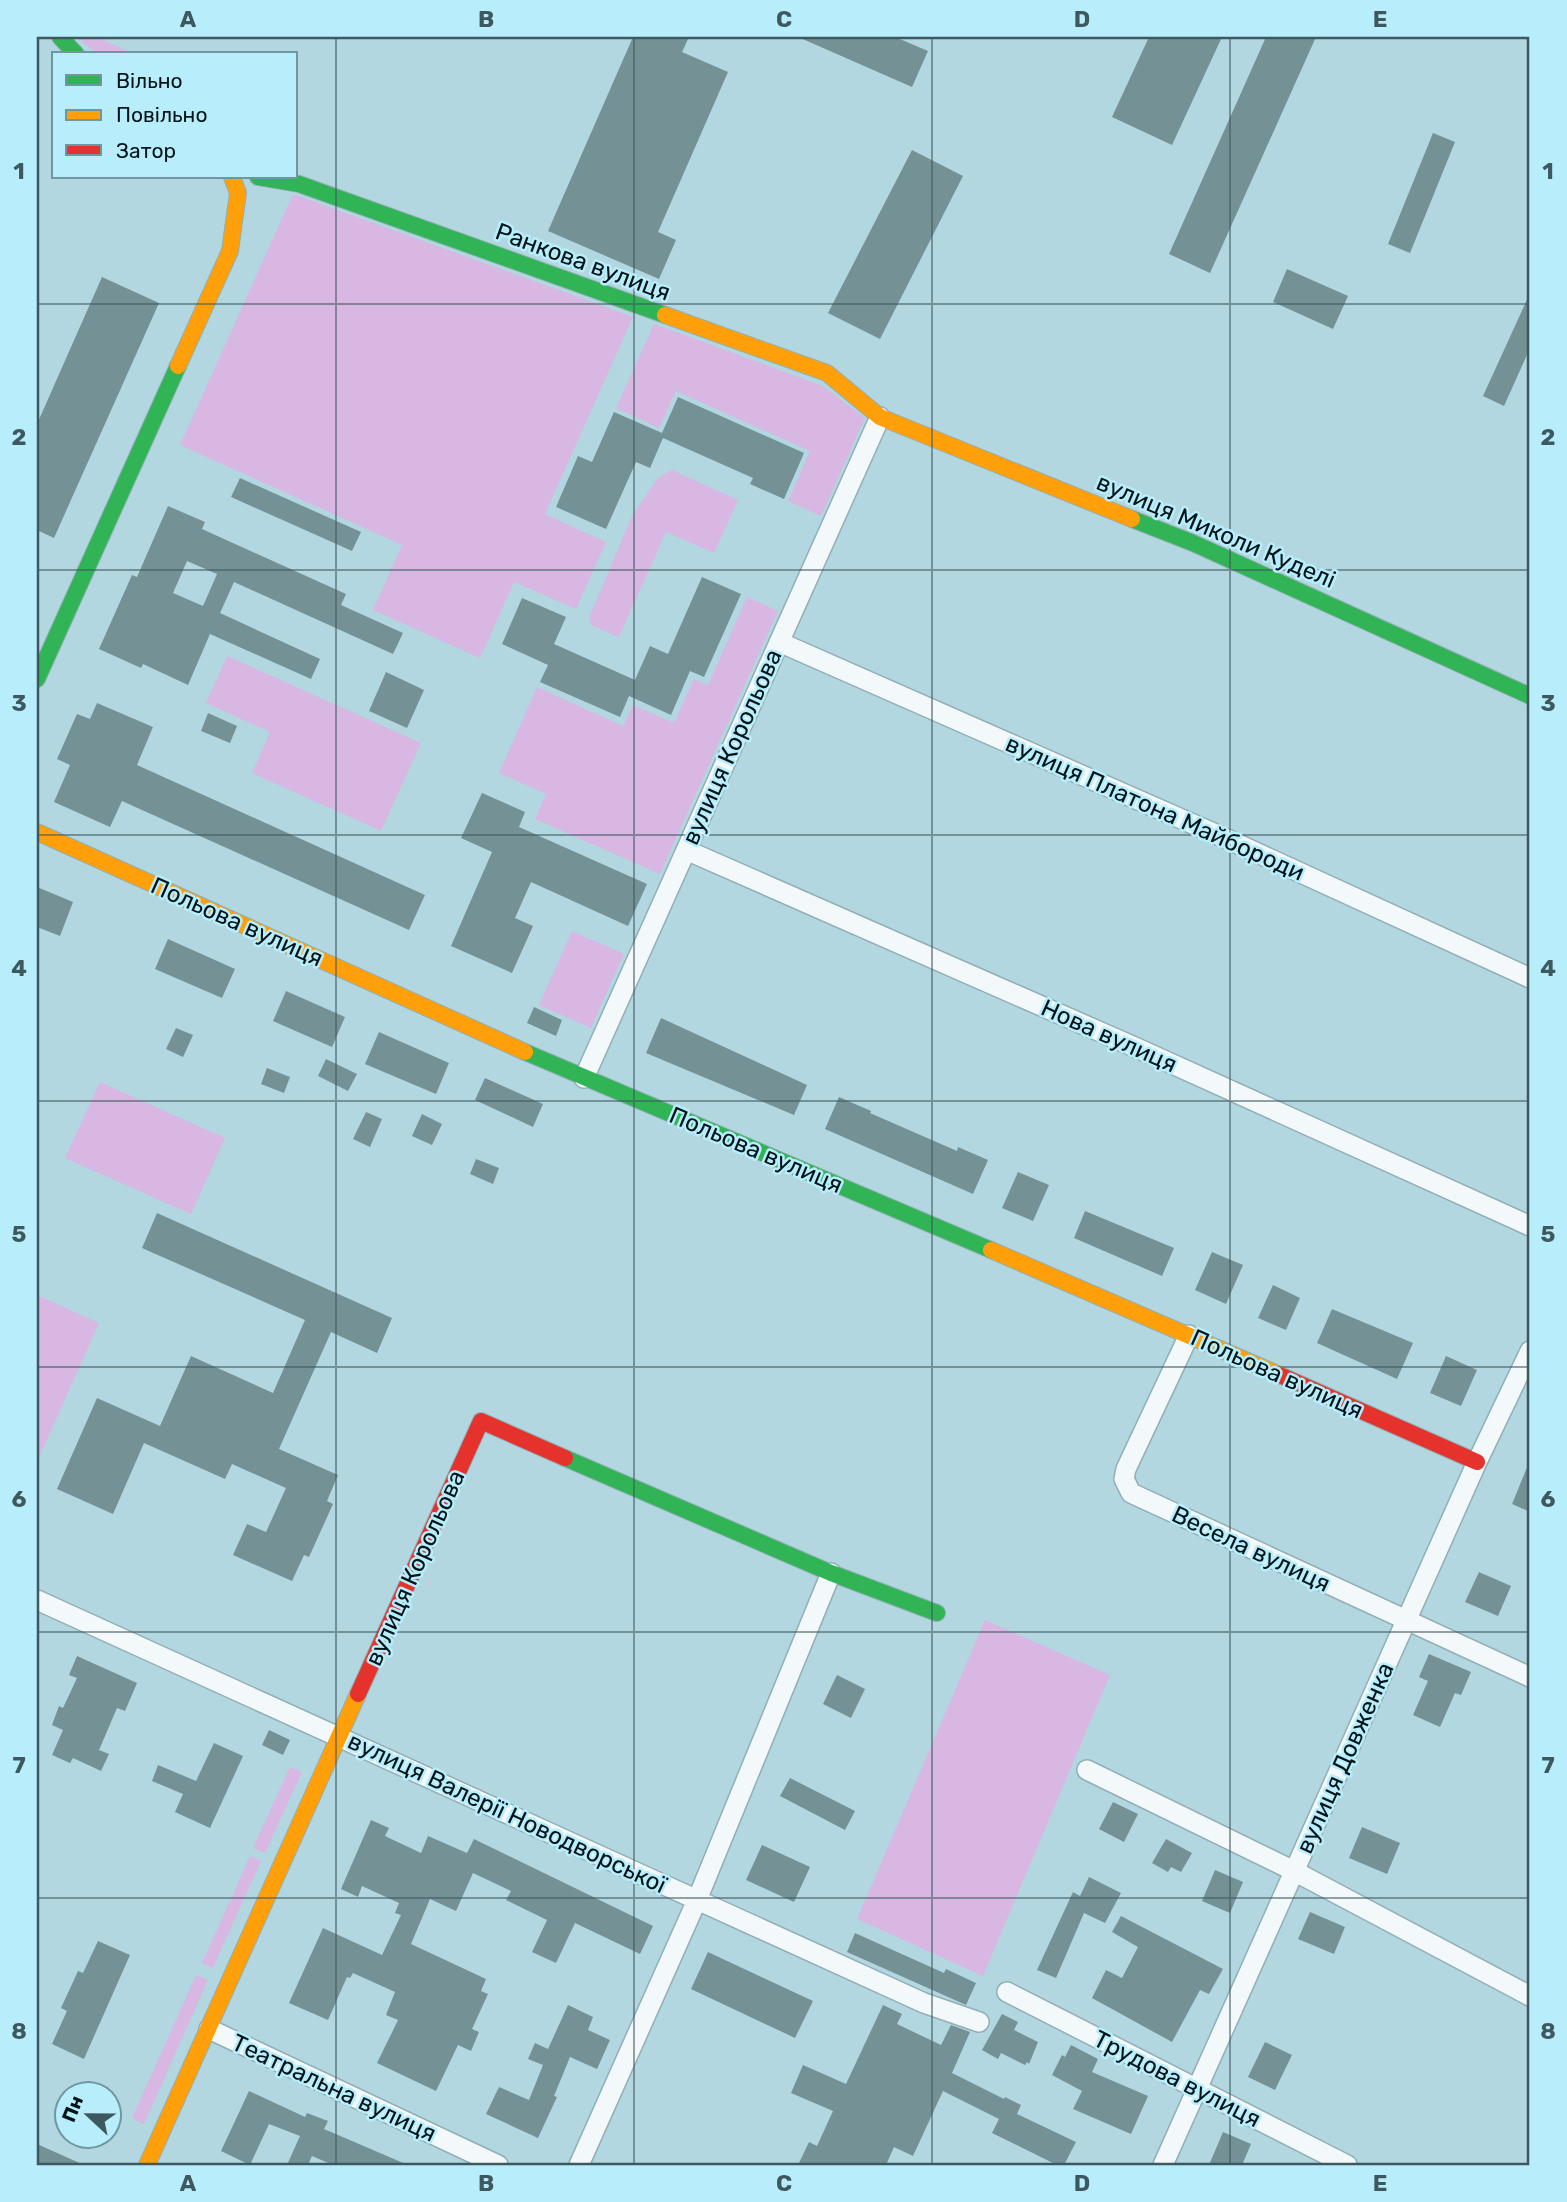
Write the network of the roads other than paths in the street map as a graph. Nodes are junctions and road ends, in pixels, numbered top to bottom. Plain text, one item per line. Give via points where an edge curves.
1 (60, 37) edge
2 (73, 52) edge
3 (232, 178) edge
4 (264, 178) edge
5 (880, 417) junction
6 (779, 642) junction
7 (37, 679) edge
8 (1530, 696) edge
9 (37, 832) edge
10 (686, 850) junction
11 (1530, 978) edge
12 (584, 1078) junction
13 (1530, 1226) edge
14 (1189, 1335) junction
15 (1530, 1351) edge
16 (1522, 1389) edge
17 (1477, 1462) junction
18 (831, 1573) junction
19 (37, 1600) edge
20 (937, 1613) dead end
21 (1407, 1622) junction
22 (1530, 1677) edge
23 (340, 1736) junction
24 (1087, 1770) dead end
25 (1294, 1871) junction
26 (696, 1900) junction
27 (1007, 1992) dead end
28 (1530, 1996) edge
29 (979, 2022) dead end
30 (209, 2029) junction
31 (1197, 2090) junction
32 (147, 2165) edge
33 (498, 2165) edge
34 (579, 2165) edge
35 (1163, 2165) edge
36 (1347, 2165) edge

1 - 2 street
3 - 7 street via 238,193 230,251
4 - 5 street, Ранкова вулиця via 299,184 827,373
5 - 6 street, вулиця Корольова
5 - 8 street, вулиця Миколи Куделі via 1193,544
6 - 10 street, вулиця Корольова
6 - 11 street, вулиця Платона Майбороди
9 - 12 street, Польова вулиця
10 - 12 street, вулиця Корольова
10 - 13 street, Нова вулиця
12 - 14 street, Польова вулиця
14 - 17 street, Польова вулиця
14 - 21 street, Весела вулиця via 1126,1469 1131,1493
15 - 16 street, вулиця Довженка
16 - 17 street, вулиця Довженка
17 - 21 street, вулиця Довженка
18 - 20 street, вулиця Корольова
18 - 23 street, вулиця Корольова via 481,1422
18 - 26 street
19 - 23 street, вулиця Валерії Новодворської
21 - 22 street, Весела вулиця
21 - 25 street, вулиця Довженка
23 - 26 street, вулиця Валерії Новодворської
23 - 30 street, вулиця Корольова
24 - 25 street
25 - 28 street
25 - 31 street, вулиця Довженка
26 - 29 street, вулиця Валерії Новодворської via 924,2003
26 - 34 street
27 - 31 street, Трудова вулиця
30 - 32 street, вулиця Корольова
30 - 33 street, Театральна вулиця
31 - 35 street, вулиця Довженка
31 - 36 street, Трудова вулиця

